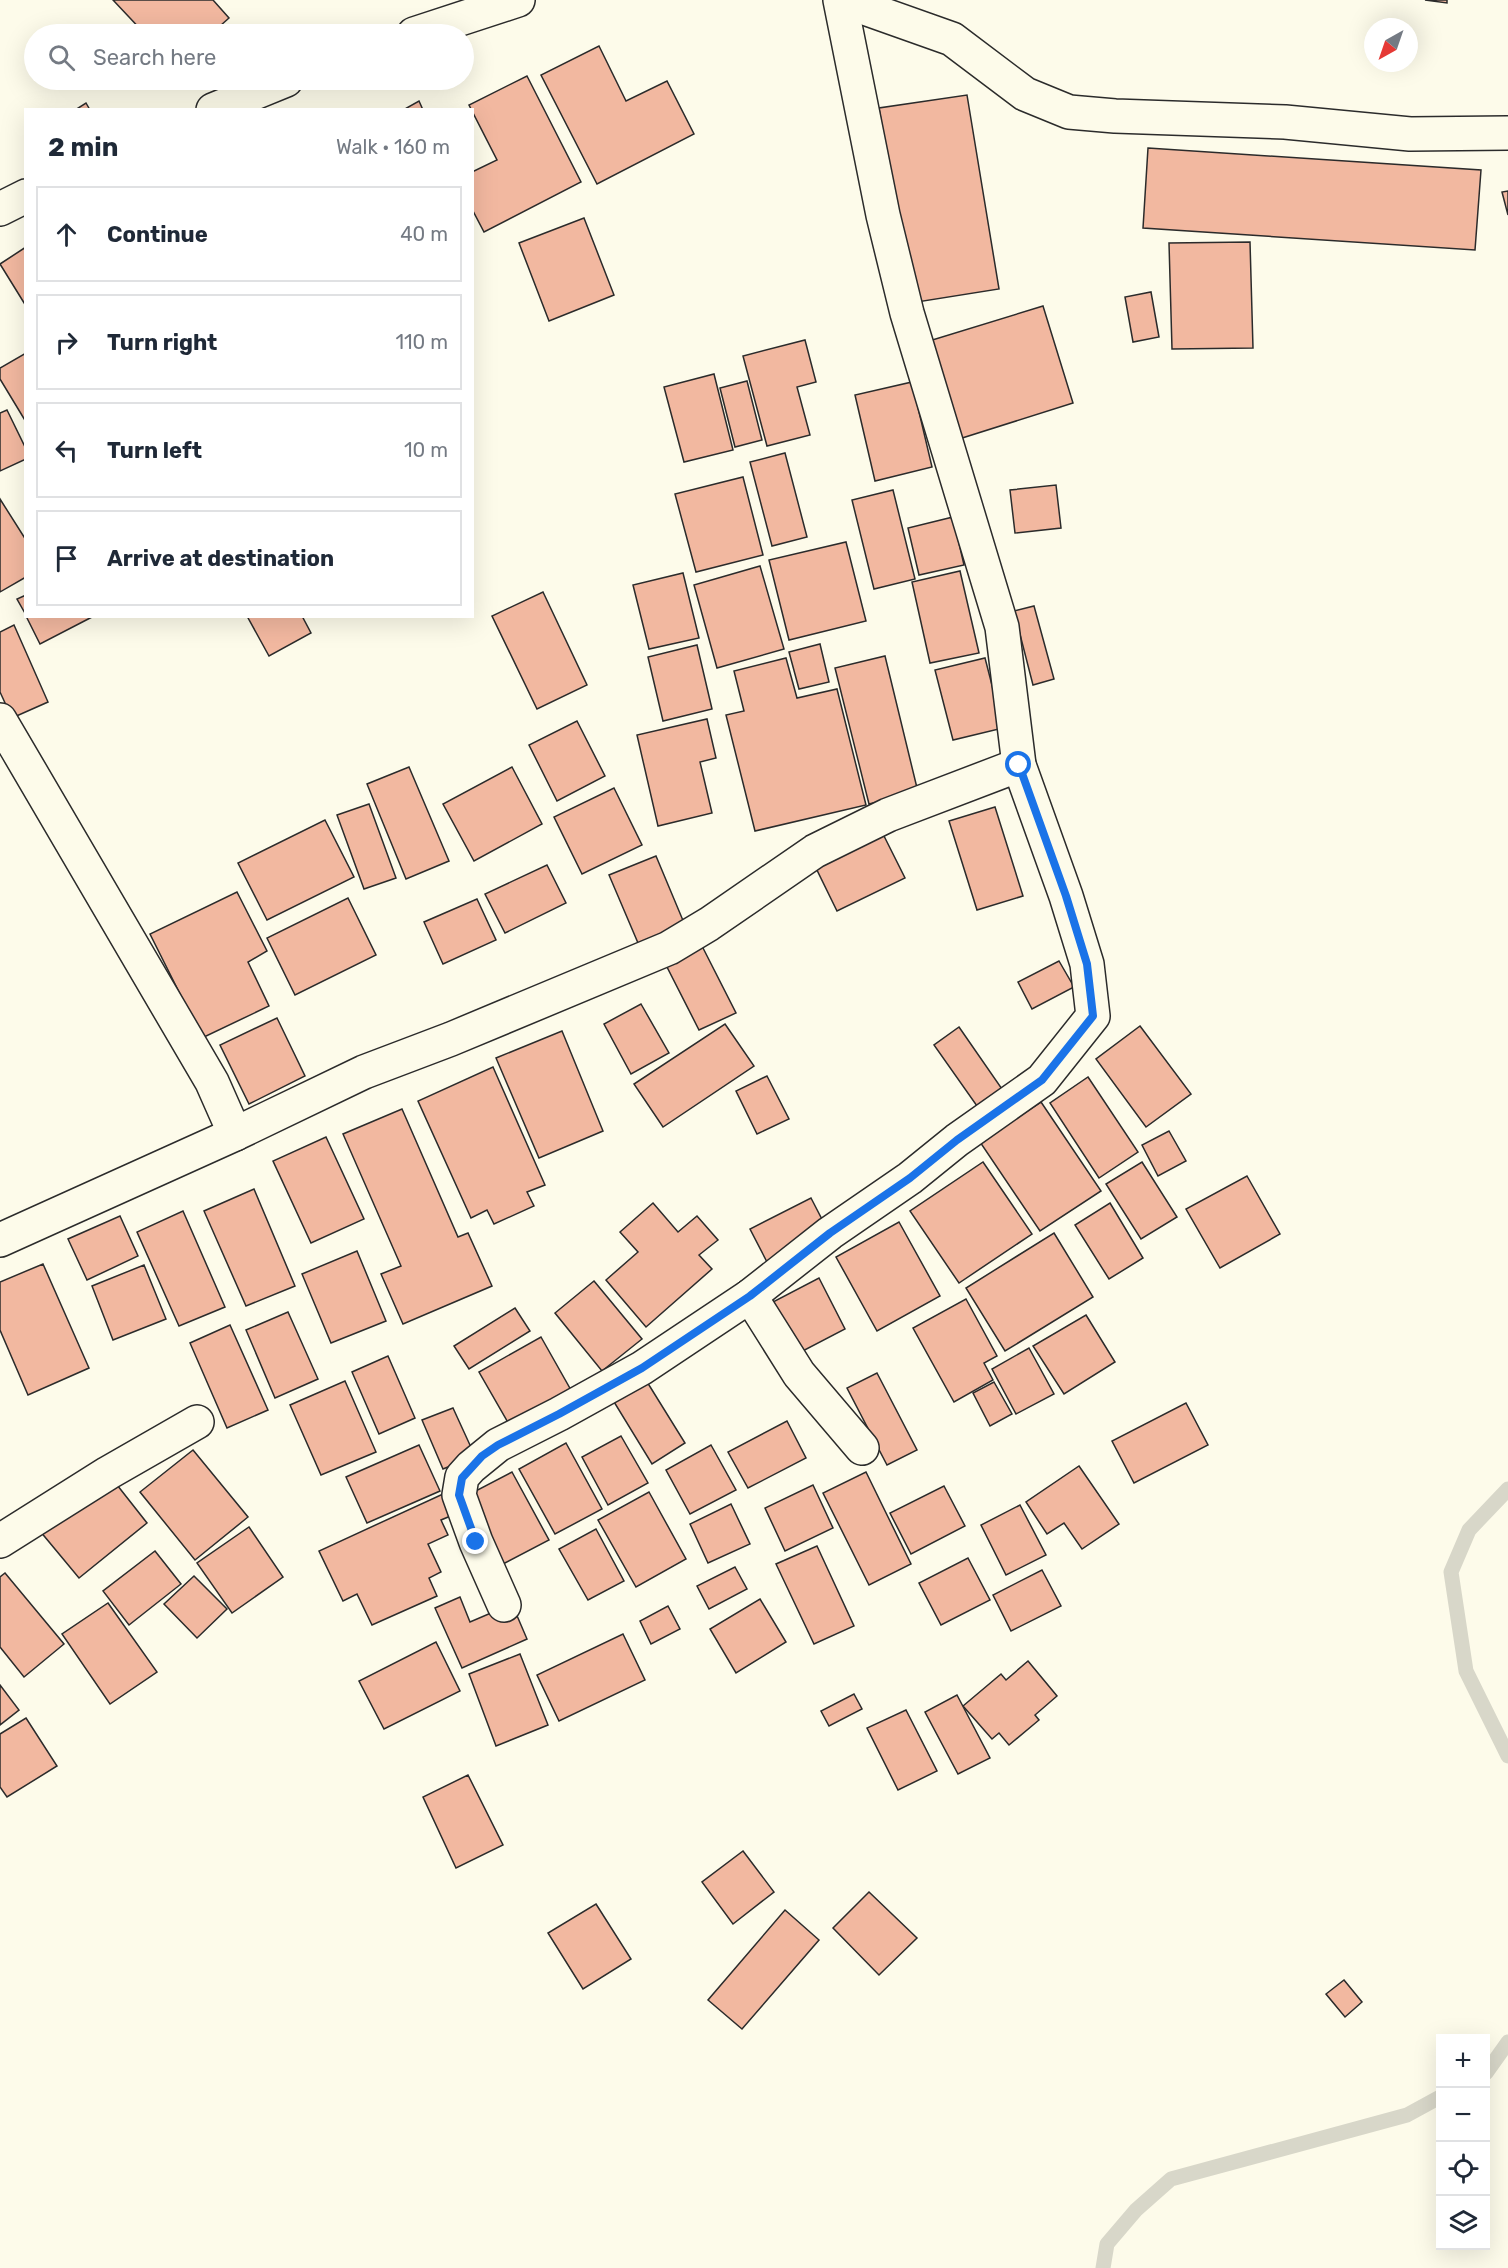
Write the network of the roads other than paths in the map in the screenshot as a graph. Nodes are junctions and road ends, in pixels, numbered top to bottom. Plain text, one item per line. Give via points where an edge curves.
1 (518, 0) edge
2 (841, 0) edge
3 (445, 24) edge
4 (262, 90) edge
5 (218, 108) edge
6 (1508, 133) edge
7 (24, 197) edge
8 (0, 209) edge
9 (0, 720) edge
10 (1019, 765) junction
11 (236, 1134) junction
12 (0, 1240) edge
13 (750, 1296) junction
14 (197, 1422) dead end
15 (862, 1448) dead end
16 (0, 1541) edge
17 (504, 1605) dead end

1 - 3 street
2 - 6 street via 952,39 1025,94 1069,112 1285,122 1410,134
2 - 10 street via 883,215 907,313 1002,627
4 - 5 street
7 - 8 street
9 - 11 street via 212,1082
10 - 11 street via 888,815 814,851 669,948 364,1072
10 - 13 street via 1087,964 1093,1016 1042,1080 830,1233
11 - 12 street
13 - 15 street via 799,1374
13 - 17 street via 642,1368 498,1445 462,1478 459,1495
14 - 16 street

